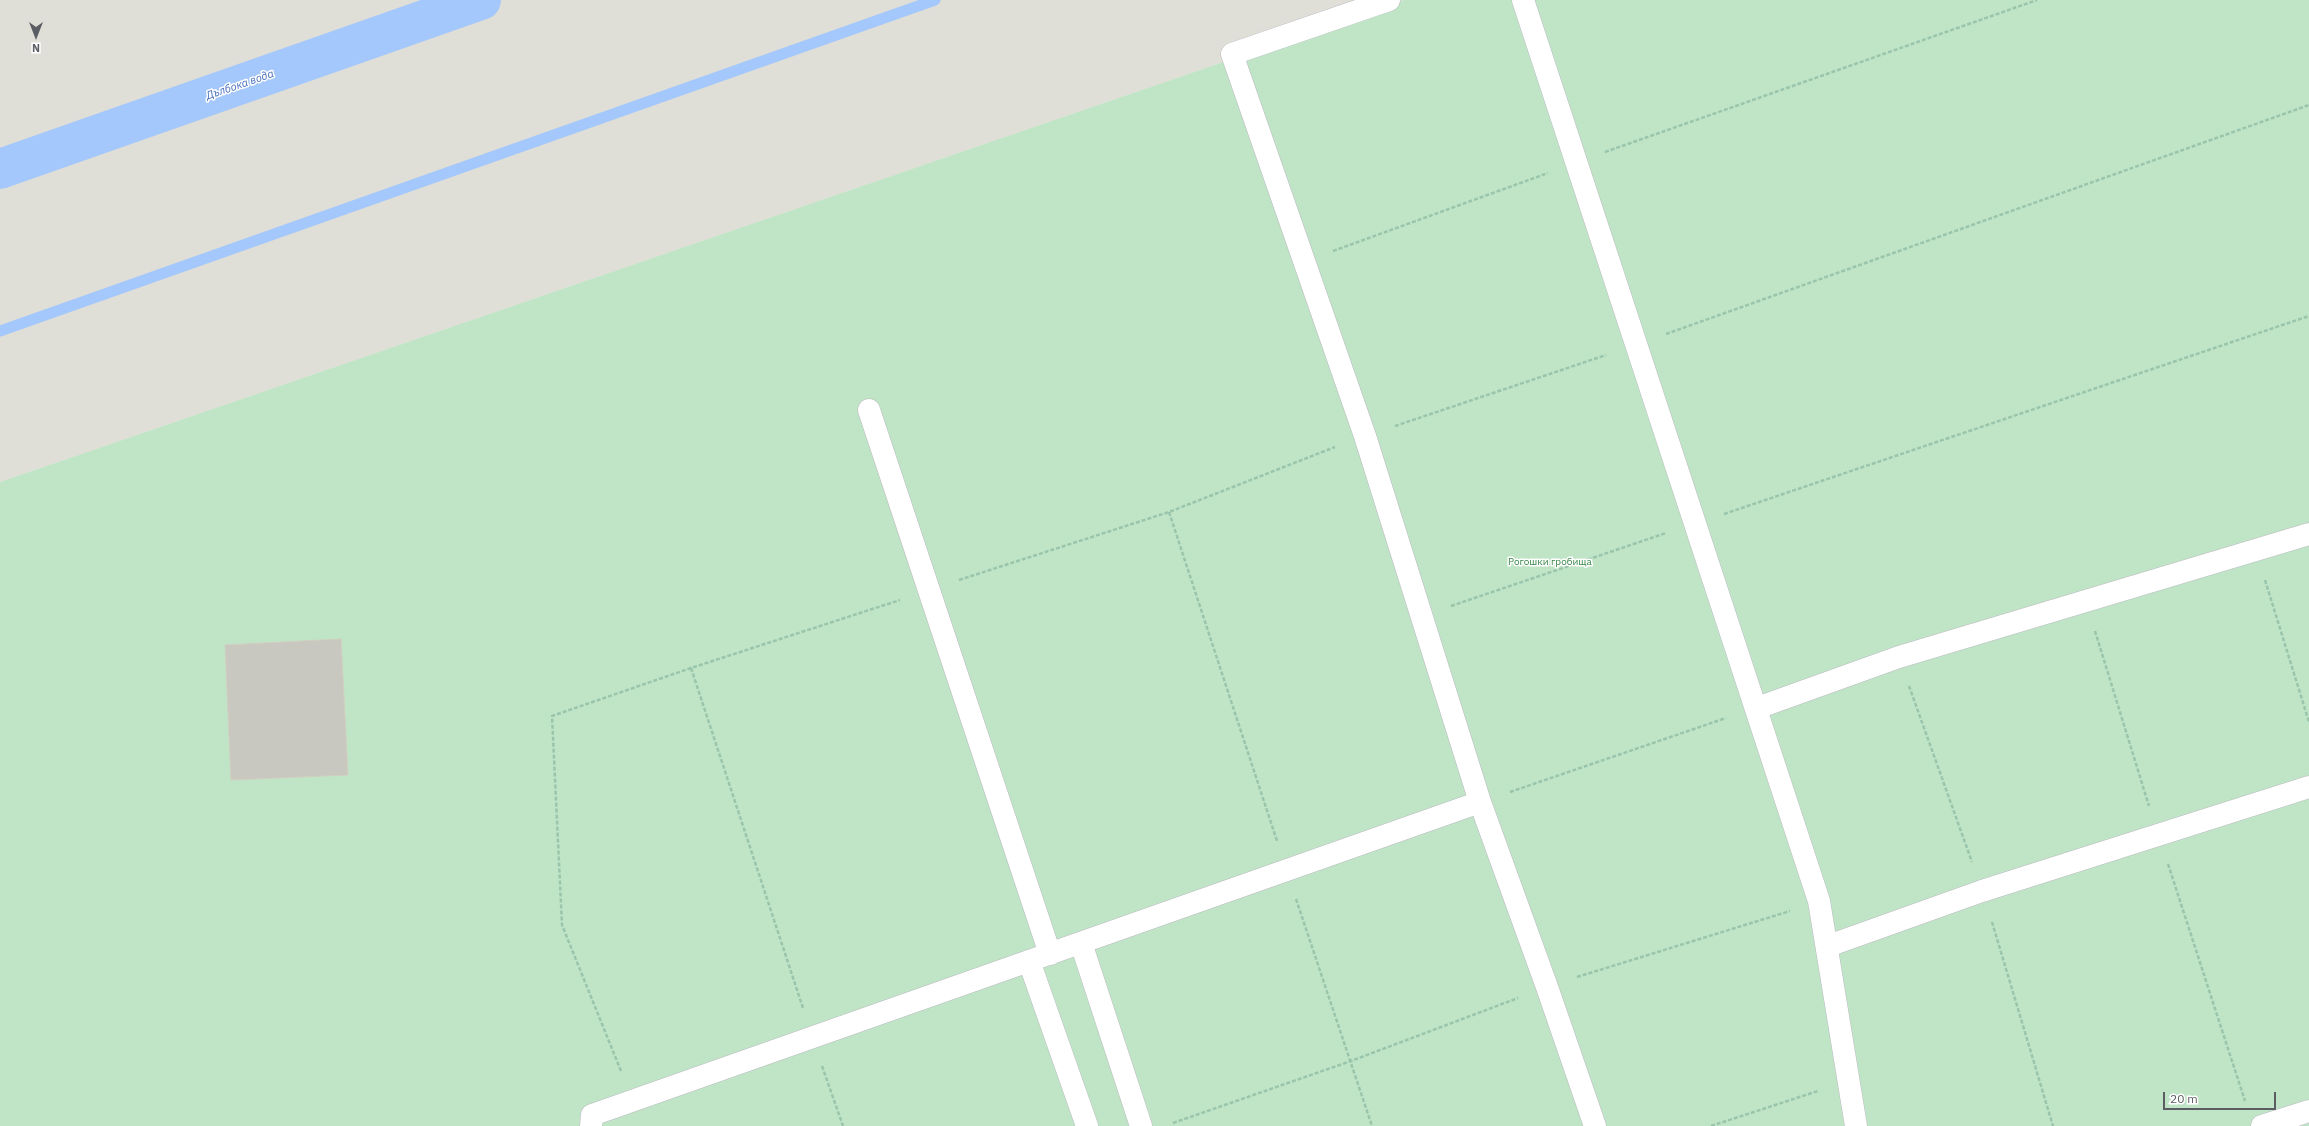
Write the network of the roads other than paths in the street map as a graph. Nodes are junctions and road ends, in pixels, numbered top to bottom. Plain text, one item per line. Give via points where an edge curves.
1 (1388, 0) edge
2 (1523, 0) edge
3 (869, 410) dead end
4 (2309, 534) edge
5 (1757, 708) junction
6 (2309, 787) edge
7 (1480, 802) junction
8 (1081, 943) junction
9 (1828, 946) junction
10 (1050, 954) junction
11 (1029, 961) junction
12 (2309, 1111) edge
13 (591, 1126) edge
14 (1087, 1126) edge
15 (1141, 1126) edge
16 (1595, 1126) edge
17 (1856, 1126) edge
18 (2262, 1126) edge

1 - 7 lane via 1232,54 1365,436
2 - 5 lane
3 - 10 lane
4 - 5 lane via 1899,657
5 - 9 lane via 1819,902
6 - 9 lane via 1982,891
7 - 8 lane
7 - 16 lane via 1548,987
8 - 10 lane
8 - 15 lane
9 - 17 lane
10 - 11 lane
11 - 13 lane via 592,1115
11 - 14 lane
12 - 18 lane

